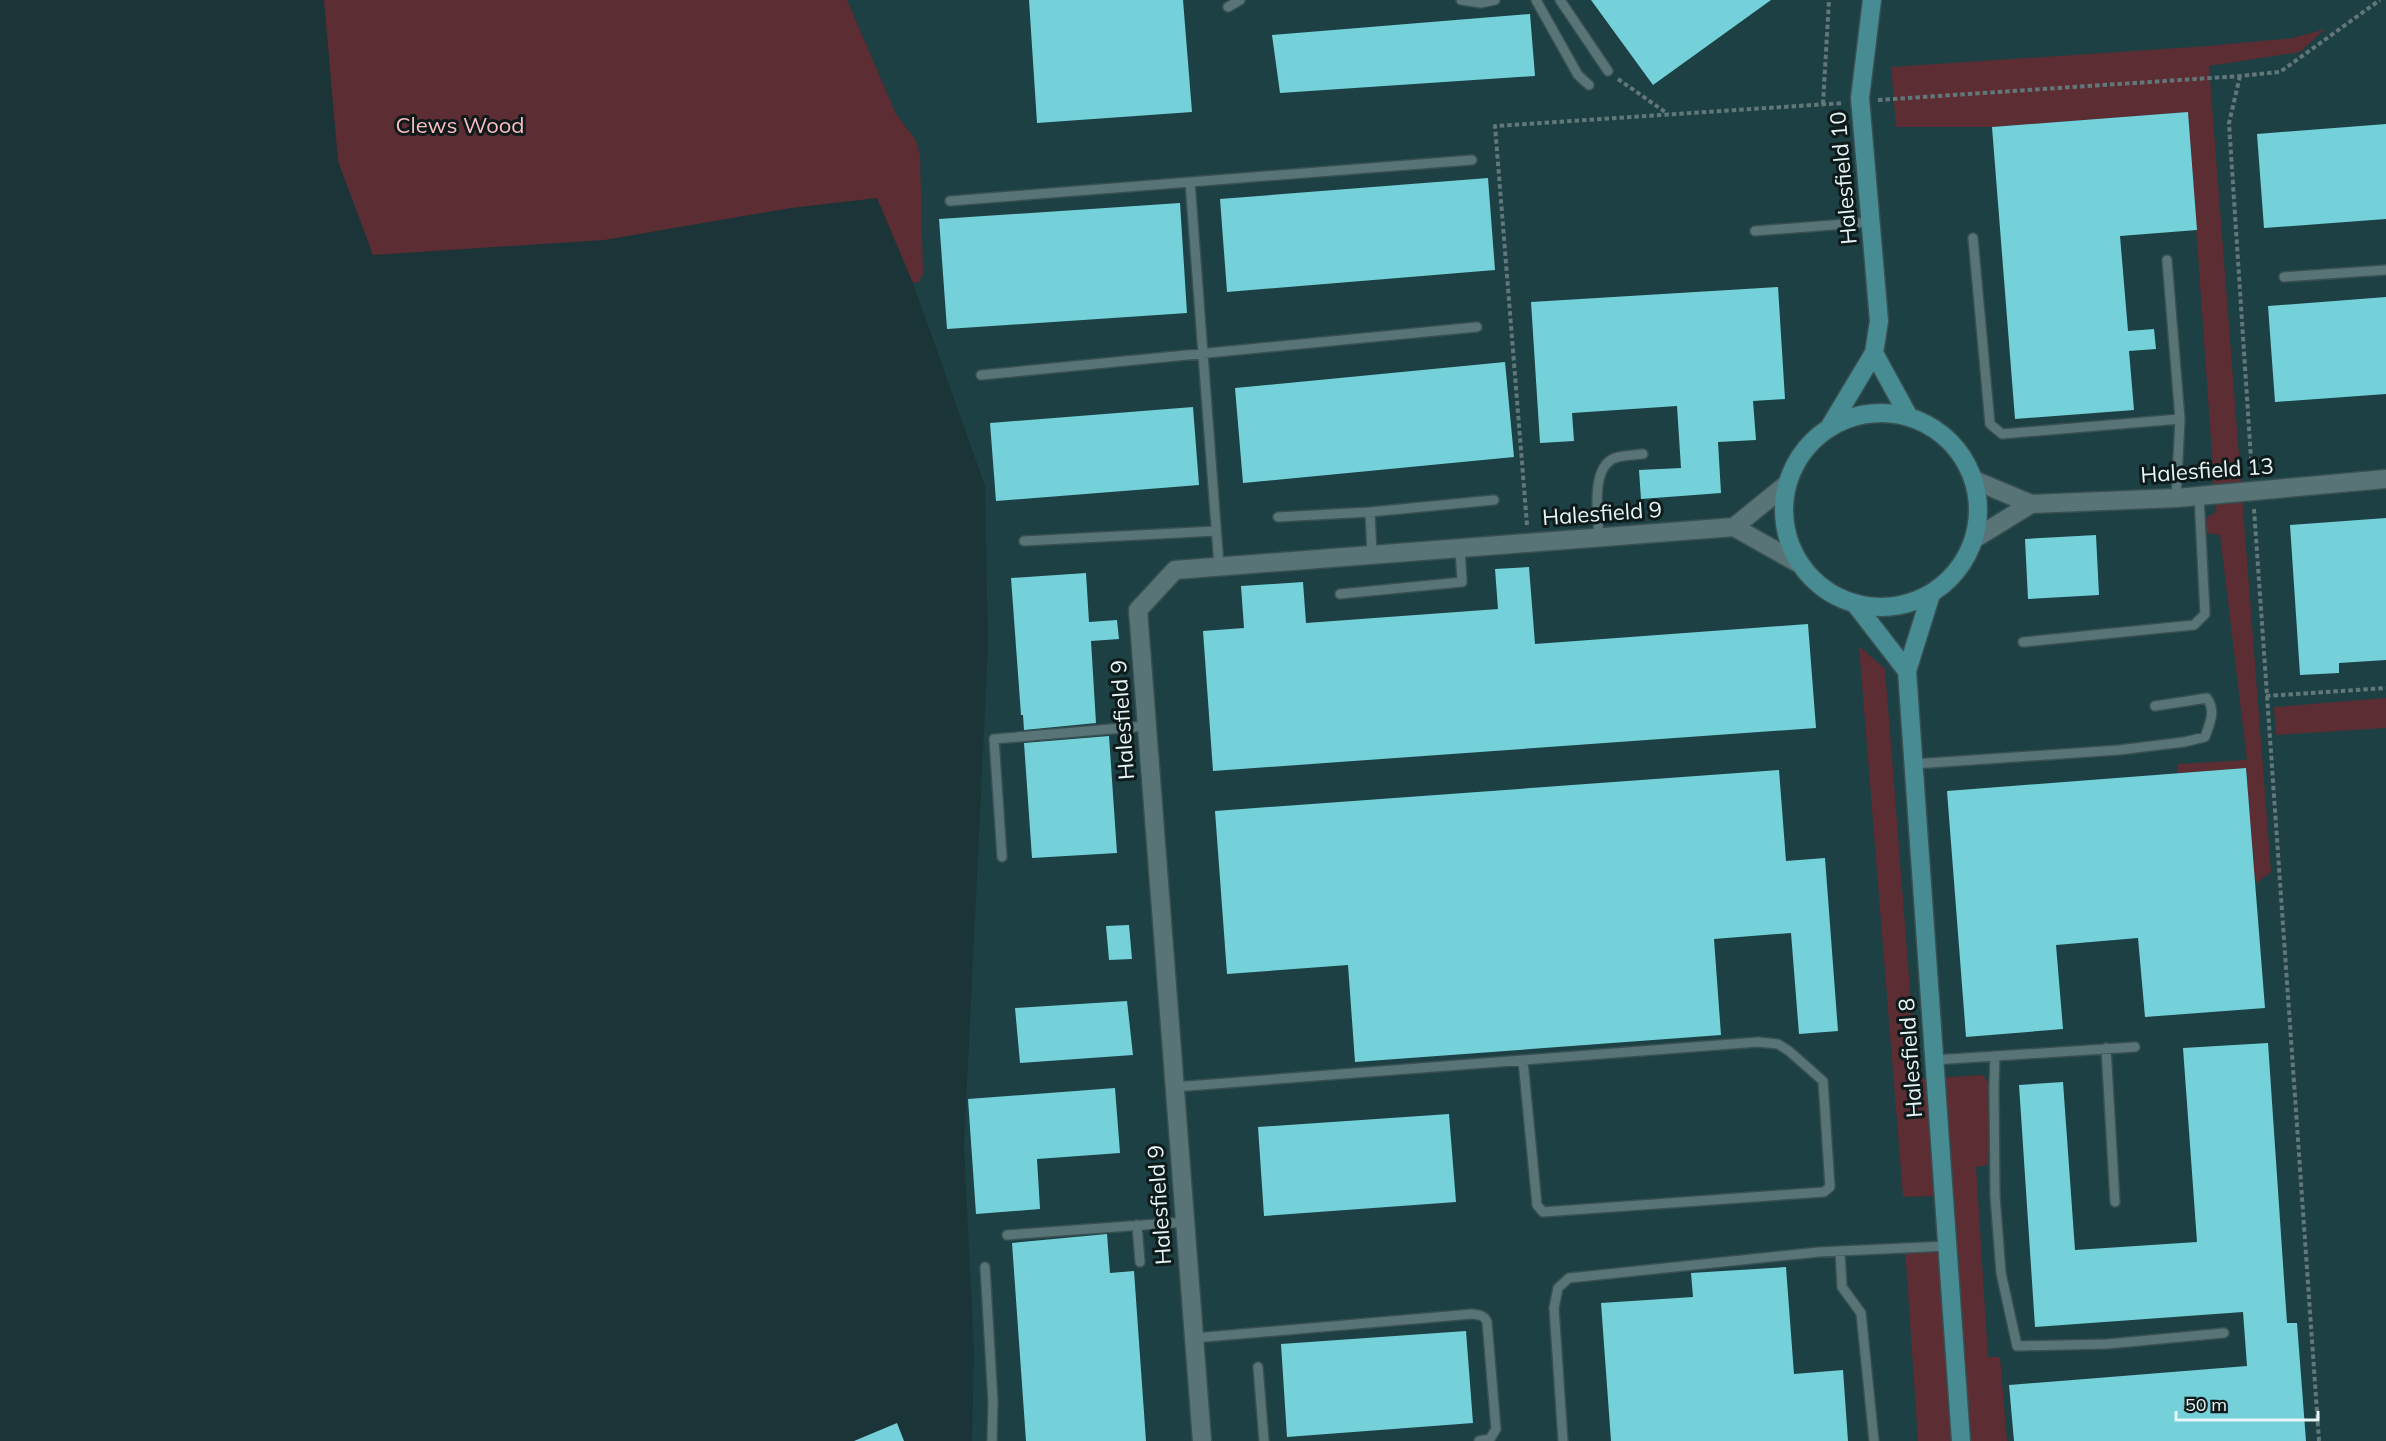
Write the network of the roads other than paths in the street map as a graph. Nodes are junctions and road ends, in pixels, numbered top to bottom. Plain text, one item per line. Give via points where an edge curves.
1 (1240, 0) edge
2 (1461, 0) edge
3 (1496, 0) edge
4 (1536, 0) edge
5 (1560, 0) edge
6 (1872, 0) edge
7 (1228, 7) dead end
8 (1608, 71) road end
9 (1589, 84) dead end
10 (1472, 160) dead end
11 (1190, 182) junction
12 (950, 201) dead end
13 (1870, 222) junction
14 (1755, 231) dead end
15 (1973, 238) dead end
16 (2167, 260) dead end
17 (2386, 270) edge
18 (2284, 277) dead end
19 (1477, 327) dead end
20 (1202, 353) junction
21 (1874, 353) junction
22 (981, 375) dead end
23 (1909, 417) junction
24 (2180, 420) junction
25 (1829, 428) junction
26 (1643, 454) dead end
27 (2386, 479) edge
28 (1974, 480) junction
29 (1787, 484) junction
30 (2199, 496) junction
31 (2176, 498) junction
32 (1494, 500) dead end
33 (2031, 504) junction
34 (1370, 512) junction
35 (1278, 517) dead end
36 (1734, 527) junction
37 (1216, 531) junction
38 (1599, 537) junction
39 (1974, 539) junction
40 (1024, 541) dead end
41 (1460, 548) junction
42 (1372, 555) junction
43 (1796, 562) junction
44 (1220, 566) junction
45 (1341, 594) dead end
46 (1931, 594) junction
47 (1856, 604) junction
48 (2023, 642) dead end
49 (1907, 671) junction
50 (2155, 706) dead end
51 (1146, 726) junction
52 (1914, 764) junction
53 (1002, 857) dead end
54 (2135, 1047) dead end
55 (2106, 1048) junction
56 (1995, 1056) junction
57 (1934, 1060) junction
58 (1523, 1061) junction
59 (1174, 1087) junction
60 (2115, 1202) dead end
61 (1185, 1222) junction
62 (1137, 1225) junction
63 (1007, 1235) dead end
64 (1947, 1246) junction
65 (1840, 1251) junction
66 (1140, 1262) dead end
67 (985, 1267) dead end
68 (2224, 1333) dead end
69 (1194, 1338) junction
70 (1258, 1367) dead end
71 (992, 1441) edge
72 (1202, 1441) edge
73 (1264, 1441) edge
74 (1479, 1441) edge
75 (1563, 1441) edge
76 (1874, 1441) edge
77 (1961, 1441) edge

1 - 7 lane
2 - 3 lane
4 - 9 lane via 1578,75
5 - 8 lane
6 - 13 street, Halesfield 10 via 1860,98
10 - 11 lane
11 - 12 lane
11 - 20 lane
13 - 14 lane
13 - 21 street, Halesfield 10 via 1879,321
15 - 24 lane via 1990,424 2002,434
16 - 24 lane
17 - 18 lane
19 - 20 lane
20 - 22 lane
20 - 37 lane
21 - 23 street
21 - 25 street, Halesfield 10
23 - 25 street via 1881,413 1852,417
23 - 28 street via 1931,427 1955,447
24 - 31 lane
25 - 29 street via 1805,449
26 - 38 lane via 1615,458 1606,465 1597,486
27 - 30 street, Halesfield 13
28 - 33 street
28 - 39 street via 1978,498
29 - 36 street
29 - 43 street via 1784,519
30 - 31 street, Halesfield 13
30 - 48 lane via 2205,614 2194,625
31 - 33 street, Halesfield 13
32 - 34 lane
33 - 39 street
34 - 35 lane
34 - 42 lane
36 - 38 street, Halesfield 9
36 - 43 street
37 - 40 lane
37 - 44 lane
38 - 41 street, Halesfield 9
39 - 46 street via 1962,564
41 - 42 street, Halesfield 9
41 - 45 lane via 1462,582
42 - 44 street, Halesfield 9
43 - 47 street via 1814,581
44 - 51 street, Halesfield 9 via 1175,570 1138,610
46 - 47 street via 1889,607
46 - 49 street, Halesfield 8
47 - 49 street
49 - 52 street, Halesfield 8
50 - 52 lane via 2207,698 2212,706 2205,737 2119,750
51 - 53 lane via 994,739
51 - 59 street, Halesfield 9
52 - 57 street, Halesfield 8
54 - 55 lane
55 - 56 lane
55 - 60 lane
56 - 57 lane
56 - 68 lane via 1995,1196 2001,1273 2017,1346 2106,1344
57 - 64 street, Halesfield 8
58 - 58 lane via 1758,1042 1778,1044 1823,1081 1830,1187 1824,1192 1543,1212 1537,1205
58 - 59 lane
59 - 61 street, Halesfield 9
61 - 62 lane
61 - 69 street, Halesfield 9
62 - 63 lane
62 - 66 lane
64 - 65 lane
64 - 77 street, Halesfield 8
65 - 75 lane via 1569,1278 1558,1288 1554,1308
65 - 76 lane via 1842,1287 1861,1313
67 - 71 lane
69 - 72 street, Halesfield 9
69 - 74 lane via 1480,1315 1487,1322 1496,1429 1490,1439
70 - 73 lane

